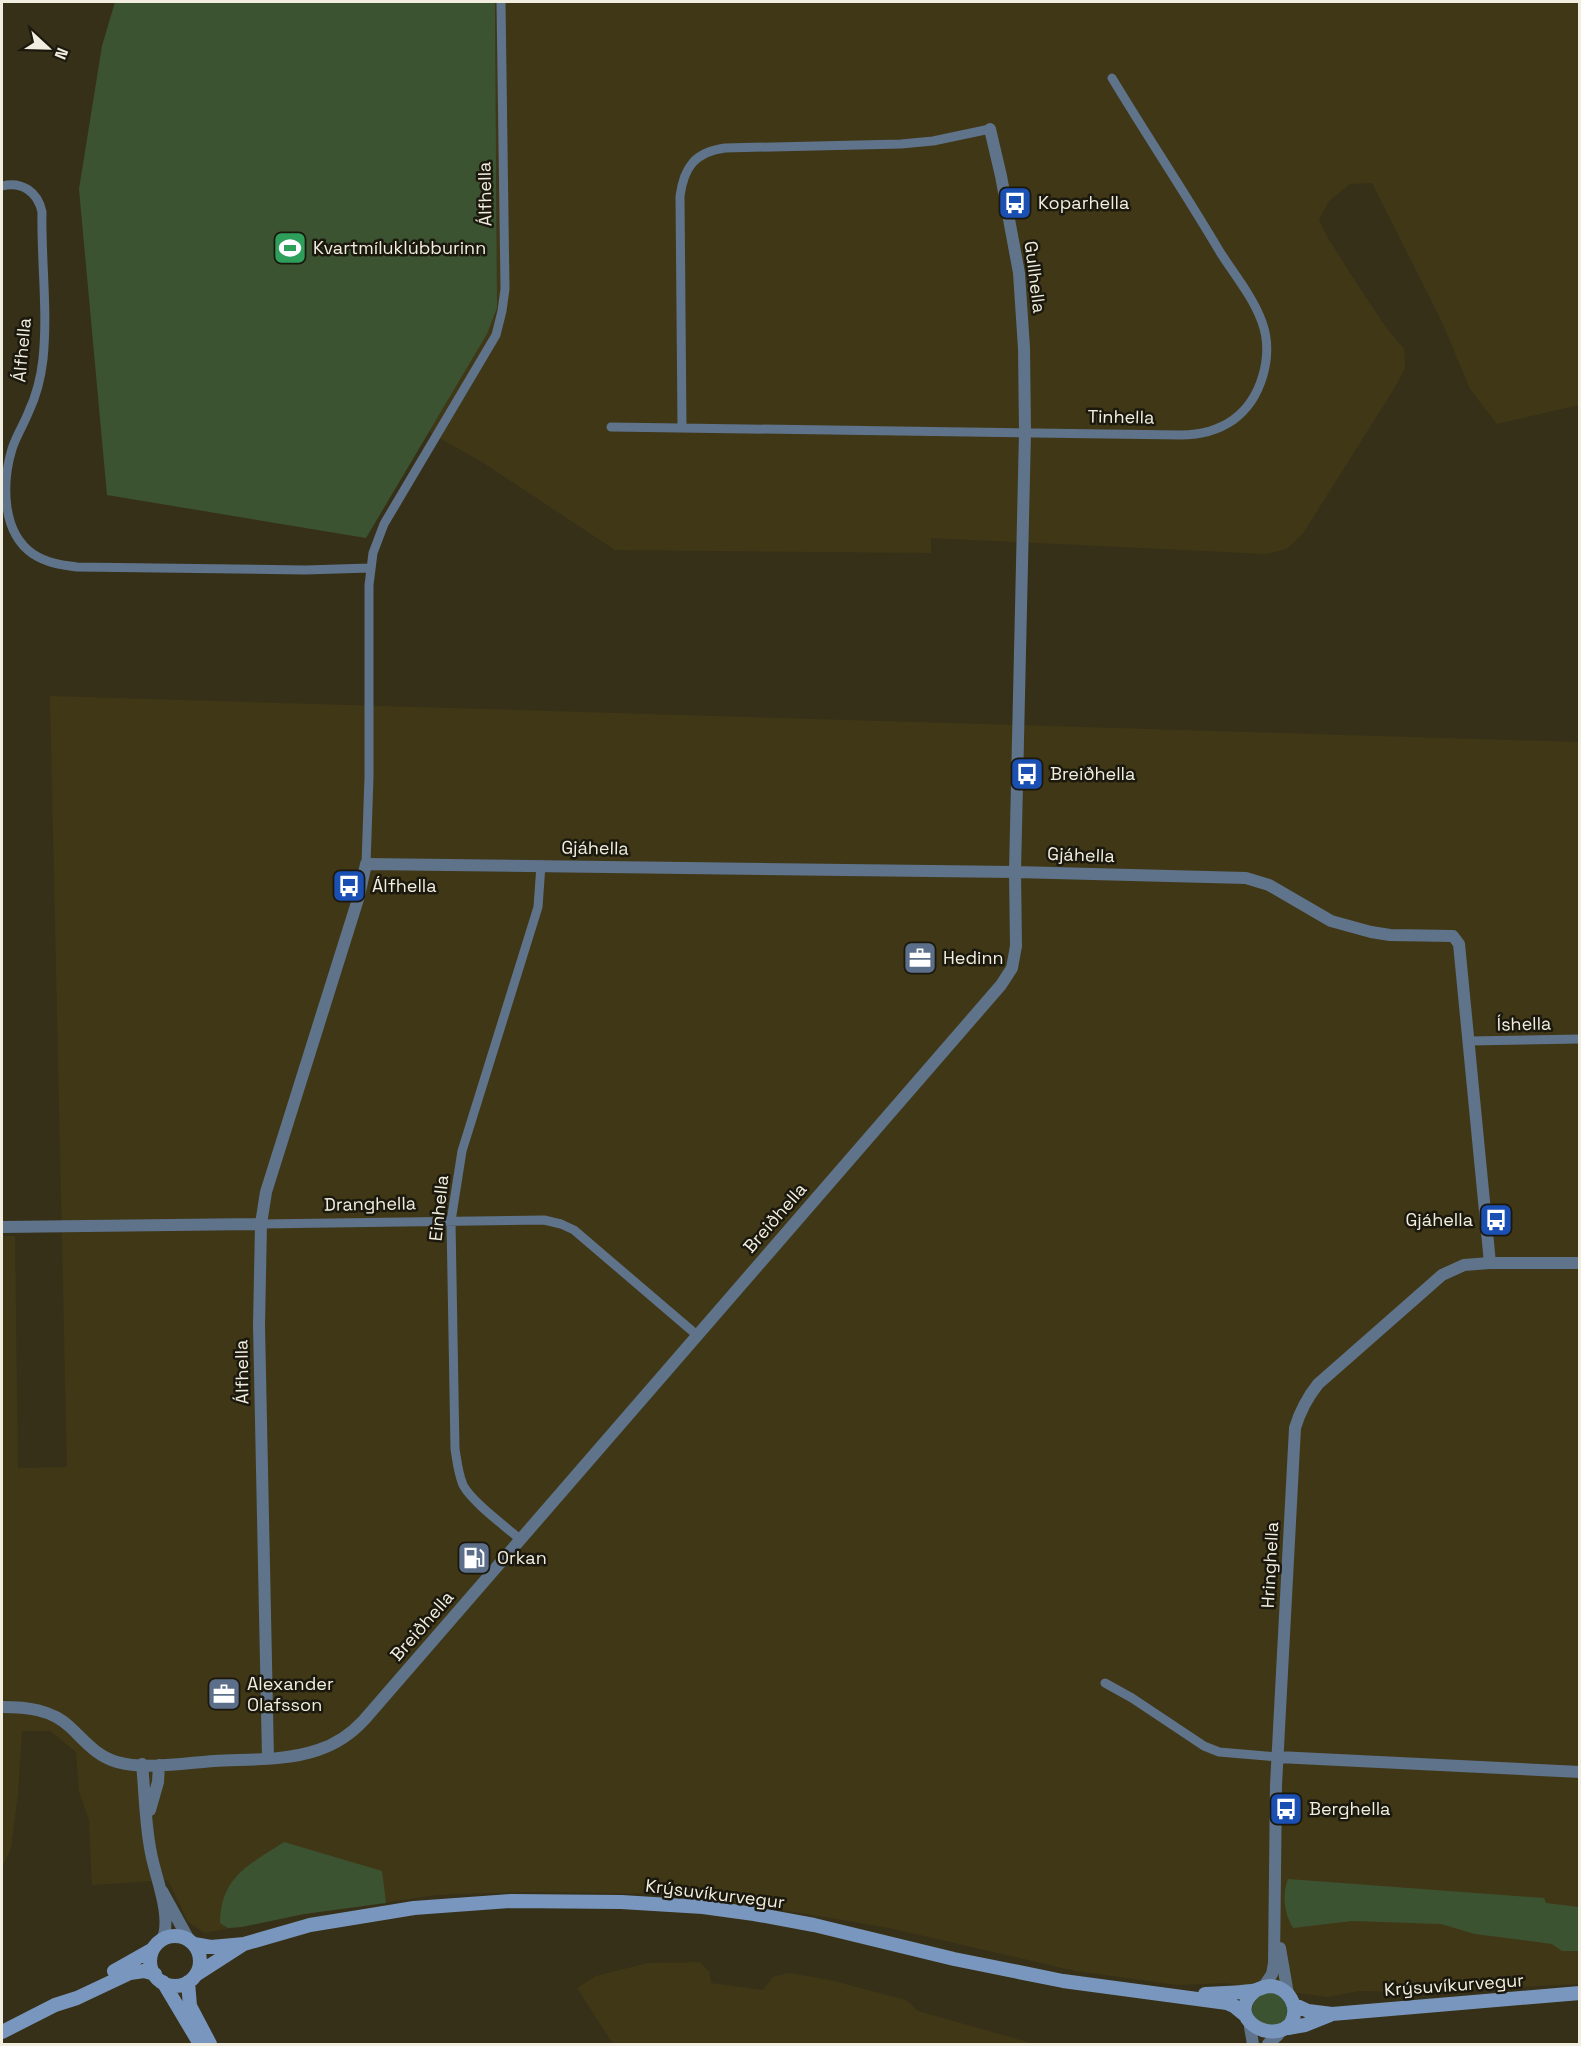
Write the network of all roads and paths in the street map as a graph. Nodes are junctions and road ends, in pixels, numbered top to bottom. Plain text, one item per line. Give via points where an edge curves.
1 (501, 2) edge
2 (1112, 78) dead end
3 (990, 129) joint
4 (2, 186) edge
5 (611, 427) dead end
6 (682, 427) junction
7 (1025, 432) junction
8 (370, 568) junction
9 (366, 864) junction
10 (541, 865) junction
11 (1015, 872) junction
12 (1580, 1039) edge
13 (1469, 1041) junction
14 (451, 1221) junction
15 (261, 1224) junction
16 (2, 1227) edge
17 (1490, 1263) junction
18 (1580, 1263) edge
19 (698, 1336) junction
20 (520, 1540) junction
21 (1106, 1683) dead end
22 (2, 1707) edge
23 (1278, 1757) junction
24 (268, 1758) junction
25 (142, 1764) junction
26 (159, 1765) junction
27 (1580, 1772) edge
28 (147, 1820) junction
29 (160, 1887) junction
30 (1275, 1916) junction
31 (192, 1942) junction
32 (158, 1944) junction
33 (244, 1944) junction
34 (159, 1978) junction
35 (192, 1978) junction
36 (1260, 1989) junction
37 (1580, 1993) edge
38 (1179, 1997) junction
39 (1291, 1999) junction
40 (55, 2005) junction
41 (1332, 2014) junction
42 (1247, 2021) junction
43 (2, 2032) edge
44 (1278, 2036) edge
45 (200, 2044) edge
46 (210, 2044) edge
47 (1252, 2044) edge

1 - 8 street, Álfhella via 505,289 502,312 496,335 384,524
2 - 7 street, Tinhella via 1257,310 1268,355 1250,402 1234,419 1213,430 1197,435
3 - 6 street via 901,144 724,148 706,152 693,161 680,196
3 - 7 street, Gullhella via 1019,273
4 - 8 street, Álfhella via 19,185 30,191 39,200 42,212 43,357 39,384 13,447 7,476 7,510 25,547 50,562 77,567
5 - 6 street, Tinhella
6 - 7 street, Tinhella
7 - 11 street, Breiðhella
8 - 9 street, Álfhella
9 - 10 street, Gjáhella
9 - 15 street, Álfhella via 273,1170
10 - 11 street, Gjáhella
10 - 14 street, Einhella via 538,907 462,1151
11 - 13 street, Gjáhella via 1246,878 1269,885 1331,921 1390,935 1452,936 1459,944
11 - 19 street, Breiðhella via 1016,946 1012,968 1001,986
12 - 13 street, Íshella
13 - 17 street, Gjáhella
14 - 15 street, Dranghella
14 - 19 street, Dranghella via 544,1220 574,1230
14 - 20 street, Einhella via 458,1471 471,1496
15 - 16 street, Dranghella
15 - 24 street, Álfhella via 259,1325
17 - 18 street, Hringhella
17 - 23 street, Hringhella via 1464,1264 1442,1275 1318,1384 1299,1414 1295,1428
19 - 20 street, Breiðhella
20 - 24 street, Breiðhella via 351,1733 306,1754
21 - 23 street via 1204,1746 1220,1752
22 - 25 street, Breiðhella via 50,1714 69,1726 94,1751 119,1763
23 - 27 street
23 - 30 street, Hringhella
24 - 26 street, Breiðhella
25 - 26 street, Breiðhella
25 - 28 street
26 - 28 street
28 - 29 street
29 - 31 street
29 - 32 street via 166,1931
30 - 36 street via 1274,1969
30 - 39 street
31 - 32 main road via 177,1936
31 - 33 main road, Krýsuvíkurvegur via 211,1947
31 - 35 main road via 200,1960
32 - 34 main road via 150,1962
32 - 40 main road
33 - 35 main road, Krýsuvíkurvegur
33 - 38 main road, Krýsuvíkurvegur via 310,1925 414,1908 511,1901 621,1902 754,1914 1063,1981
34 - 35 main road via 175,1986
34 - 40 main road via 144,1971 130,1973
34 - 45 main road
35 - 46 main road via 190,2006
36 - 38 main road, Krýsuvíkurvegur
36 - 39 main road via 1277,1987
36 - 42 main road via 1246,2001
37 - 41 main road, Krýsuvíkurvegur
38 - 42 main road, Krýsuvíkurvegur via 1227,2003 1239,2009
39 - 41 main road, Krýsuvíkurvegur via 1308,2011
39 - 44 main road via 1294,2016
40 - 43 main road
41 - 44 main road, Krýsuvíkurvegur
42 - 44 main road via 1263,2035
42 - 47 street

